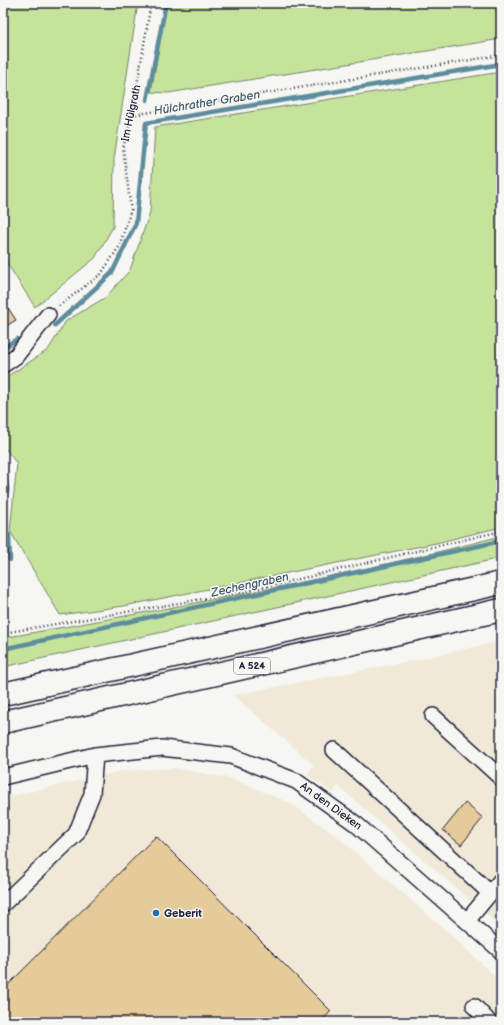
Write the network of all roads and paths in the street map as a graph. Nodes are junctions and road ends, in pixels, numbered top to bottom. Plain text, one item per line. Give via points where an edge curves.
1 (151, 3) edge
2 (501, 56) edge
3 (132, 115) junction
4 (48, 315) joint
5 (3, 365) edge
6 (501, 531) edge
7 (501, 583) edge
8 (501, 610) edge
9 (3, 633) edge
10 (3, 694) edge
11 (432, 716) dead end
12 (3, 722) edge
13 (334, 750) dead end
14 (95, 755) junction
15 (3, 777) edge
16 (501, 778) edge
17 (501, 880) edge
18 (490, 893) junction
19 (3, 904) edge
20 (467, 921) junction
21 (498, 943) edge
22 (474, 1006) dead end
23 (489, 1022) edge

1 - 3 path, Im Hülgrath
2 - 3 path
3 - 4 path, Im Hülgrath via 123,148 131,210 119,247 101,274
4 - 5 street via 16,356
6 - 9 path via 244,592
7 - 10 highway, A 524
8 - 12 highway, A 524
11 - 16 street
13 - 18 street
14 - 15 street, An den Dieken
14 - 19 street via 92,794 76,834
14 - 20 street, An den Dieken via 162,748 231,756 296,781 356,824
17 - 18 street
18 - 20 street
20 - 21 street, An den Dieken
22 - 23 street

